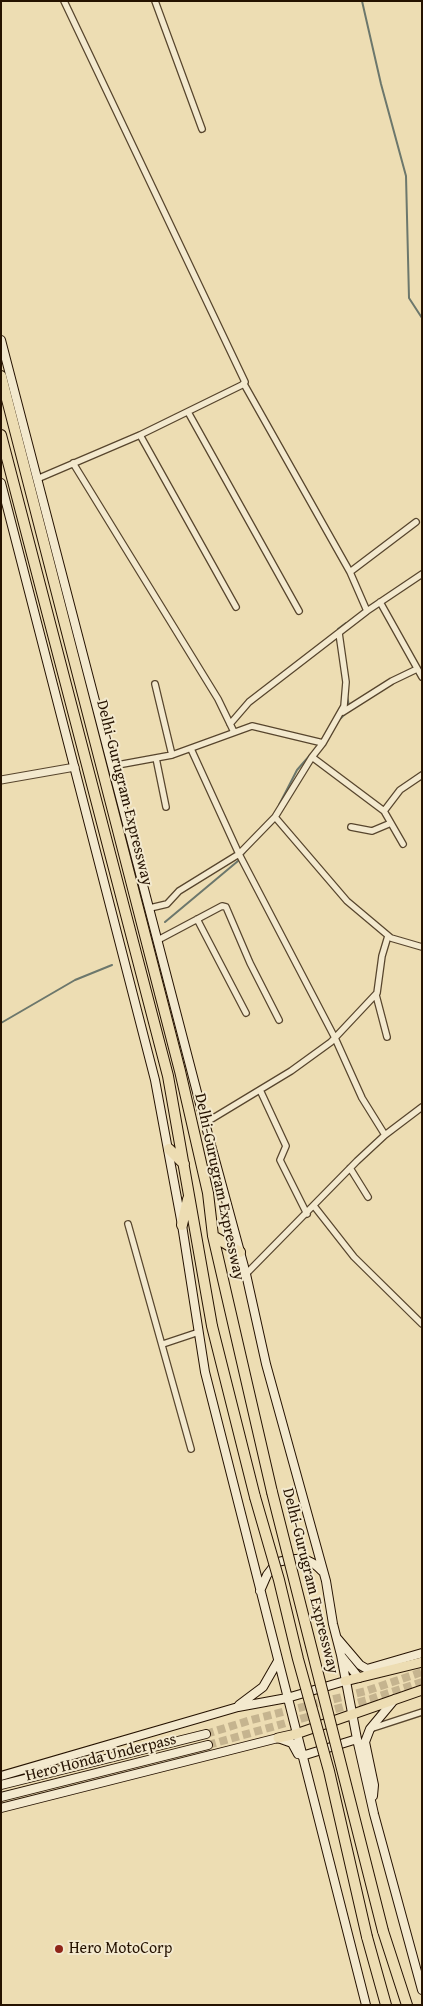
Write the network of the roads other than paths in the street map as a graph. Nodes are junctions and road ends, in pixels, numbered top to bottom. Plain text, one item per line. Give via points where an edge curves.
1 (64, 1) edge
2 (155, 1) edge
3 (202, 129) dead end
4 (1, 340) edge
5 (1, 376) edge
6 (244, 384) junction
7 (188, 412) junction
8 (1, 435) edge
9 (140, 435) junction
10 (73, 463) junction
11 (38, 479) junction
12 (1, 483) edge
13 (416, 522) dead end
14 (350, 572) junction
15 (422, 574) edge
16 (380, 602) junction
17 (236, 608) dead end
18 (299, 611) dead end
19 (367, 611) junction
20 (339, 633) junction
21 (416, 669) junction
22 (422, 677) edge
23 (155, 684) dead end
24 (342, 712) junction
25 (230, 724) junction
26 (234, 732) junction
27 (323, 743) junction
28 (191, 749) junction
29 (172, 755) junction
30 (312, 757) junction
31 (156, 758) junction
32 (75, 766) junction
33 (112, 766) junction
34 (422, 774) edge
35 (1, 780) edge
36 (166, 807) dead end
37 (384, 811) junction
38 (275, 817) junction
39 (391, 823) junction
40 (351, 827) dead end
41 (403, 844) dead end
42 (239, 854) junction
43 (139, 890) junction
44 (150, 908) junction
45 (197, 918) junction
46 (388, 936) junction
47 (158, 940) junction
48 (422, 947) edge
49 (376, 995) junction
50 (246, 1013) dead end
51 (279, 1020) dead end
52 (387, 1037) dead end
53 (335, 1038) junction
54 (260, 1090) junction
55 (422, 1108) edge
56 (205, 1123) junction
57 (385, 1135) junction
58 (169, 1149) junction
59 (184, 1164) junction
60 (350, 1168) junction
61 (189, 1194) junction
62 (368, 1197) dead end
63 (314, 1206) junction
64 (306, 1214) junction
65 (128, 1224) dead end
66 (182, 1225) junction
67 (213, 1236) junction
68 (240, 1252) junction
69 (246, 1274) junction
70 (422, 1324) edge
71 (199, 1332) junction
72 (162, 1344) junction
73 (191, 1449) dead end
74 (324, 1574) junction
75 (260, 1591) junction
76 (336, 1636) junction
77 (422, 1653) edge
78 (341, 1656) junction
79 (278, 1661) junction
80 (422, 1662) edge
81 (359, 1678) junction
82 (345, 1681) junction
83 (422, 1690) edge
84 (287, 1698) junction
85 (397, 1698) junction
86 (238, 1707) junction
87 (422, 1712) edge
88 (351, 1715) junction
89 (370, 1729) junction
90 (206, 1734) tunnel mouth
91 (296, 1734) junction
92 (278, 1738) junction
93 (357, 1739) junction
94 (208, 1746) tunnel mouth
95 (303, 1760) junction
96 (1, 1776) edge
97 (1, 1785) edge
98 (1, 1797) edge
99 (372, 1800) junction
100 (1, 1808) edge
101 (422, 1990) edge
102 (366, 2005) edge
103 (386, 2005) edge
104 (406, 2005) edge

1 - 6 street
2 - 3 street
4 - 11 main road
5 - 43 highway, Delhi-Gurugram Expressway
6 - 7 street
6 - 14 street
7 - 9 street
7 - 18 street
8 - 59 highway, Delhi-Gurugram Expressway via 168,1076
9 - 10 street
9 - 17 street
10 - 11 street
10 - 25 street via 218,699
11 - 33 main road
12 - 32 main road
13 - 14 street
14 - 19 street
15 - 16 street
16 - 19 street
16 - 21 street
19 - 20 street
20 - 24 street via 346,682
20 - 25 street via 249,702
21 - 22 street
21 - 24 street
23 - 29 street
24 - 27 street
25 - 26 street
26 - 27 street via 255,726
26 - 28 street
27 - 30 street
28 - 29 street
28 - 42 street
29 - 31 street
30 - 37 street
30 - 38 street
31 - 33 street
31 - 36 street
32 - 35 street
32 - 58 main road via 155,1080
33 - 43 main road
34 - 37 street via 400,790
37 - 39 street
38 - 42 street
38 - 46 street via 348,901
39 - 40 street via 372,830
39 - 41 street
42 - 44 street via 179,891 167,904
42 - 53 street
43 - 44 main road
43 - 67 highway, Delhi-Gurugram Expressway via 206,1184
44 - 47 main road
45 - 47 street
45 - 50 street
45 - 51 street via 222,906 228,908 250,963
46 - 48 street
46 - 49 street
47 - 56 main road
49 - 52 street
49 - 53 street
53 - 54 street via 321,1051
53 - 57 street via 362,1098
54 - 56 street
54 - 64 street via 286,1146 280,1160
55 - 57 street
56 - 68 main road
57 - 60 street
58 - 59 highway
58 - 66 main road
59 - 61 highway, Delhi-Gurugram Expressway
60 - 62 street
60 - 63 street
61 - 66 highway
61 - 103 highway, Delhi-Gurugram Expressway, bridge via 212,1326 329,1771
63 - 64 street
63 - 70 street via 354,1257
64 - 69 street
65 - 72 street
66 - 71 main road
67 - 68 highway
67 - 104 highway, Delhi-Gurugram Expressway, bridge via 277,1511 384,1931
68 - 69 main road
69 - 74 main road via 266,1364
71 - 72 street
71 - 75 main road via 205,1372
72 - 73 street
74 - 75 main road via 302,1558 276,1562
74 - 76 main road
75 - 79 main road
76 - 77 main road via 367,1669
76 - 78 main road
78 - 81 main road
78 - 82 main road
79 - 84 main road
79 - 86 main road via 263,1687
80 - 81 highway
81 - 82 highway
82 - 84 main road
82 - 88 main road
83 - 85 highway
84 - 86 main road
84 - 91 main road
85 - 88 highway
85 - 89 main road
86 - 96 main road
87 - 89 street
88 - 91 highway
88 - 93 main road
89 - 99 main road via 365,1748 374,1785
90 - 97 main road, Hero Honda Underpass
91 - 92 highway
91 - 95 main road
92 - 95 main road via 292,1743
92 - 100 main road
93 - 95 main road
93 - 99 main road
94 - 98 main road, Hero Honda Underpass
95 - 102 main road
99 - 101 main road

